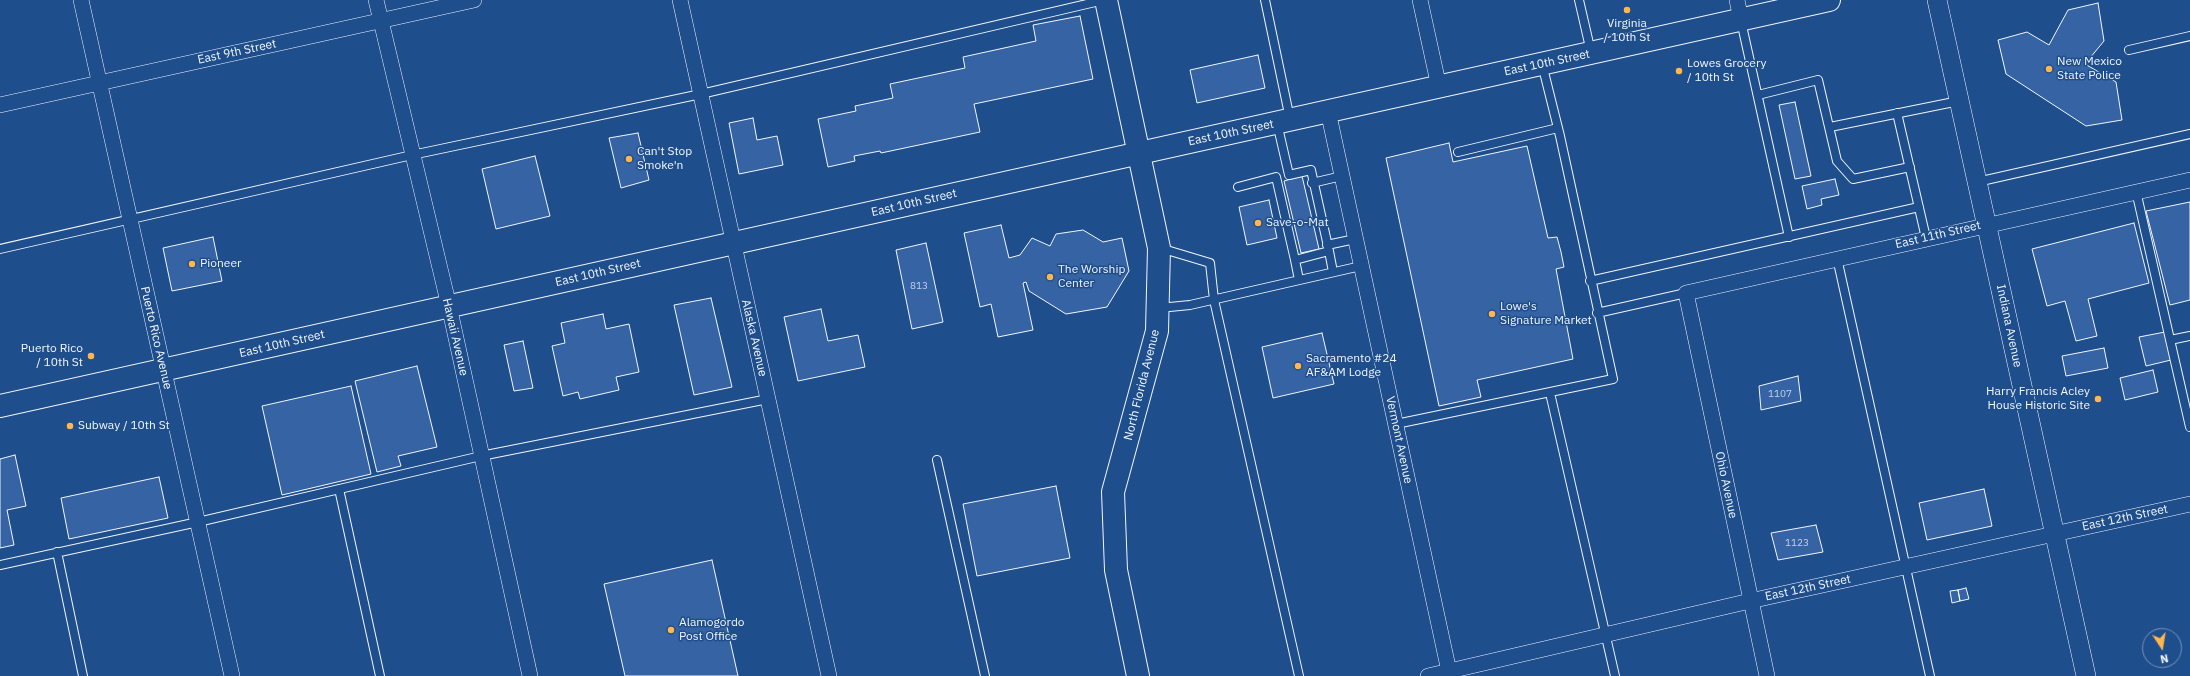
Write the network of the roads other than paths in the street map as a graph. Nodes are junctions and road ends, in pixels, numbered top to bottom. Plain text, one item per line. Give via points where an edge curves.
1 (81, 0) edge
2 (376, 0) edge
3 (474, 0) edge
4 (680, 0) edge
5 (1105, 0) edge
6 (1264, 0) edge
7 (1420, 0) edge
8 (1579, 0) edge
9 (1829, 0) edge
10 (1937, 0) edge
11 (1739, 10) edge
12 (380, 21) junction
13 (2190, 36) edge
14 (2129, 50) dead end
15 (1591, 53) junction
16 (1542, 64) junction
17 (99, 82) junction
18 (1439, 87) junction
19 (700, 94) junction
20 (1758, 95) junction
21 (1959, 101) junction
22 (0, 105) edge
23 (1328, 111) junction
24 (1897, 113) junction
25 (1284, 121) junction
26 (1830, 127) junction
27 (1558, 128) junction
28 (2190, 134) edge
29 (1458, 152) dead end
30 (1140, 153) junction
31 (412, 155) junction
32 (1910, 167) junction
33 (1289, 174) junction
34 (1342, 176) junction
35 (1276, 178) junction
36 (2190, 180) edge
37 (1977, 182) junction
38 (1312, 183) junction
39 (1238, 187) dead end
40 (2136, 191) junction
41 (1919, 207) junction
42 (130, 220) junction
43 (1987, 224) junction
44 (1789, 237) junction
45 (1926, 238) junction
46 (1355, 239) junction
47 (733, 243) junction
48 (1159, 248) junction
49 (1328, 248) junction
50 (0, 249) edge
51 (1837, 258) junction
52 (1295, 260) junction
53 (1361, 266) junction
54 (1333, 272) junction
55 (1299, 280) junction
56 (1590, 281) junction
57 (1686, 294) junction
58 (1214, 300) junction
59 (448, 306) junction
60 (1158, 308) junction
61 (1598, 313) junction
62 (2190, 336) edge
63 (2170, 340) junction
64 (163, 370) junction
65 (1550, 393) junction
66 (768, 398) junction
67 (0, 406) edge
68 (1396, 424) junction
69 (2190, 427) edge
70 (482, 456) junction
71 (938, 460) dead end
72 (339, 489) junction
73 (2190, 504) edge
74 (198, 522) junction
75 (2055, 534) junction
76 (57, 552) junction
77 (0, 565) edge
78 (1906, 566) junction
79 (1750, 600) junction
80 (1606, 634) junction
81 (1449, 674) edge
82 (83, 676) edge
83 (232, 676) edge
84 (380, 676) edge
85 (530, 676) edge
86 (830, 676) edge
87 (985, 676) edge
88 (1138, 676) edge
89 (1299, 676) edge
90 (1428, 676) edge
91 (1615, 676) edge
92 (1767, 676) edge
93 (1930, 676) edge
94 (2086, 676) edge

1 - 17 street, Puerto Rico Avenue
2 - 12 street, Hawaii Avenue
3 - 12 street, East 9th Street
4 - 19 street, Alaska Avenue
5 - 19 lane
5 - 30 main road, North Florida Avenue
6 - 25 lane
7 - 18 street
8 - 15 lane
9 - 11 main road, East 10th Street
10 - 21 street, Indiana Avenue
11 - 15 main road, East 10th Street
11 - 20 lane
12 - 17 street, East 9th Street
12 - 31 street, Hawaii Avenue
13 - 14 lane
15 - 16 main road, East 10th Street
16 - 18 main road, East 10th Street
16 - 27 lane
17 - 22 street, East 9th Street
17 - 42 street, Puerto Rico Avenue
18 - 23 main road, East 10th Street
19 - 31 lane
19 - 47 street, Alaska Avenue
20 - 26 lane via 1818,80
20 - 44 lane
21 - 24 lane
21 - 37 street, Indiana Avenue
23 - 25 main road, East 10th Street
23 - 34 street, Vermont Avenue
24 - 26 lane
24 - 32 lane
25 - 30 main road, East 10th Street
25 - 33 lane
26 - 32 lane via 1837,161 1853,179
27 - 29 lane
27 - 56 lane
28 - 37 lane
30 - 47 main road, East 10th Street
30 - 48 main road, North Florida Avenue
31 - 42 lane
31 - 59 street, Hawaii Avenue
32 - 41 lane
33 - 35 lane
33 - 38 lane via 1311,170
34 - 38 lane
34 - 46 street, Vermont Avenue
35 - 39 lane
35 - 52 lane via 1285,201
36 - 40 street, East 11th Street
37 - 43 street, Indiana Avenue
38 - 49 lane via 1311,195 1315,213 1320,233
40 - 43 street, East 11th Street
40 - 63 lane
41 - 44 lane
41 - 45 lane
42 - 50 lane
42 - 64 street, Puerto Rico Avenue
43 - 45 street, East 11th Street
43 - 75 street, Indiana Avenue
44 - 56 lane
45 - 51 street, East 11th Street
46 - 49 lane
46 - 53 street, Vermont Avenue
47 - 59 main road, East 10th Street
47 - 66 street, Alaska Avenue
48 - 58 lane via 1210,263
48 - 60 main road, North Florida Avenue
49 - 52 lane
49 - 54 lane
51 - 57 street, East 11th Street
51 - 78 lane
52 - 55 lane
53 - 54 lane
53 - 68 street, Vermont Avenue
54 - 55 lane
55 - 58 lane
56 - 61 lane
57 - 61 lane
57 - 79 street, Ohio Avenue
58 - 60 lane
58 - 89 lane
59 - 64 main road, East 10th Street
59 - 70 street, Hawaii Avenue
60 - 88 main road, North Florida Avenue via 1157,331 1113,492 1116,570
61 - 65 lane via 1613,380
62 - 63 lane
63 - 69 lane
64 - 67 main road, East 10th Street
64 - 74 street, Puerto Rico Avenue
65 - 68 lane
65 - 80 lane
66 - 70 lane
66 - 86 street, Alaska Avenue
68 - 81 street, Vermont Avenue
70 - 72 lane
70 - 85 street, Hawaii Avenue
71 - 87 lane
72 - 74 lane
72 - 84 lane
73 - 75 street, East 12th Street
74 - 76 lane
74 - 83 street, Puerto Rico Avenue
75 - 78 street, East 12th Street
75 - 94 street, Indiana Avenue
76 - 77 lane
76 - 82 lane
78 - 79 street, East 12th Street
78 - 93 lane
79 - 80 street, East 12th Street
79 - 92 street, Ohio Avenue
80 - 81 street, East 12th Street
80 - 91 lane
81 - 90 street, East 12th Street

